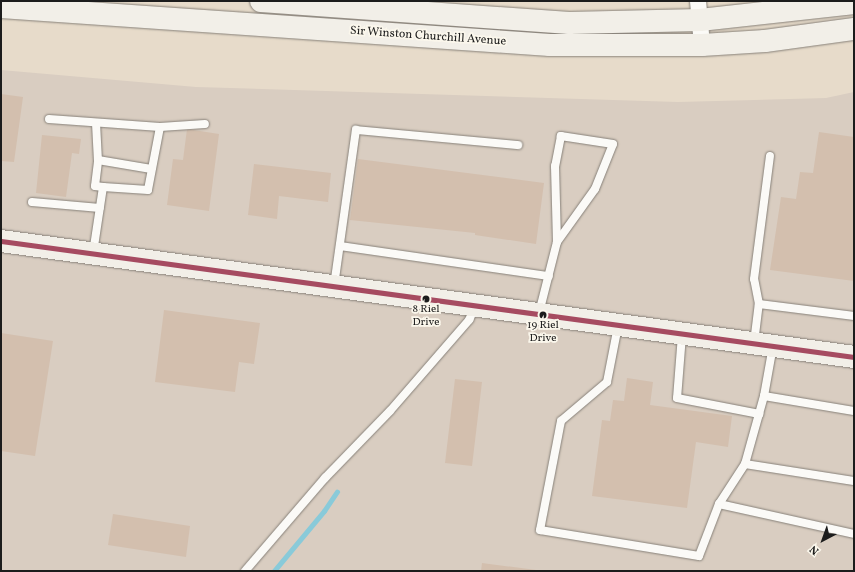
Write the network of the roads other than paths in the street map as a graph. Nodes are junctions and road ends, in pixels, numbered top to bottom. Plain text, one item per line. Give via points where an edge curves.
1 (261, 1) edge
2 (854, 3) edge
3 (1, 7) edge
4 (698, 11) edge
5 (854, 29) edge
6 (702, 45) junction
7 (49, 119) dead end
8 (96, 123) junction
9 (205, 124) dead end
10 (160, 127) junction
11 (518, 145) dead end
12 (770, 156) dead end
13 (98, 160) junction
14 (151, 169) junction
15 (103, 187) junction
16 (32, 202) dead end
17 (100, 208) junction
18 (1, 241) edge
19 (557, 242) junction
20 (340, 246) junction
21 (93, 254) junction
22 (549, 276) junction
23 (334, 287) junction
24 (759, 304) junction
25 (475, 307) junction
26 (538, 315) junction
27 (854, 316) edge
28 (618, 326) junction
29 (682, 334) junction
30 (763, 345) junction
31 (854, 357) edge
32 (764, 396) junction
33 (854, 412) edge
34 (759, 414) junction
35 (745, 464) junction
36 (854, 482) edge
37 (719, 504) junction
38 (854, 534) edge
39 (245, 571) edge

1 - 4 main road, Sir Winston Churchill Avenue via 568,23
2 - 4 main road, Sir Winston Churchill Avenue
3 - 6 main road, Sir Winston Churchill Avenue via 550,46
4 - 6 street
5 - 6 main road, Sir Winston Churchill Avenue via 795,38
7 - 8 lane
8 - 10 lane
8 - 13 lane
9 - 10 lane
10 - 14 lane
11 - 20 lane via 356,130
12 - 24 lane via 754,279
13 - 14 lane
13 - 15 lane via 95,186
14 - 15 lane via 148,190
15 - 17 lane
16 - 17 lane
17 - 21 lane
18 - 21 main road
19 - 19 lane via 595,189 613,144 561,136 555,166
19 - 22 lane
20 - 22 lane
20 - 23 lane
21 - 23 main road
22 - 26 lane
23 - 25 main road
24 - 27 lane
24 - 30 lane
25 - 26 main road
25 - 39 lane via 463,326 390,410 325,478
26 - 28 main road
28 - 29 main road
28 - 37 lane via 607,382 561,421 540,530 699,556
29 - 30 main road
29 - 34 lane via 677,398
30 - 31 main road
30 - 32 lane
32 - 33 lane
32 - 34 lane
34 - 35 lane
35 - 36 lane
35 - 37 lane
37 - 38 lane

